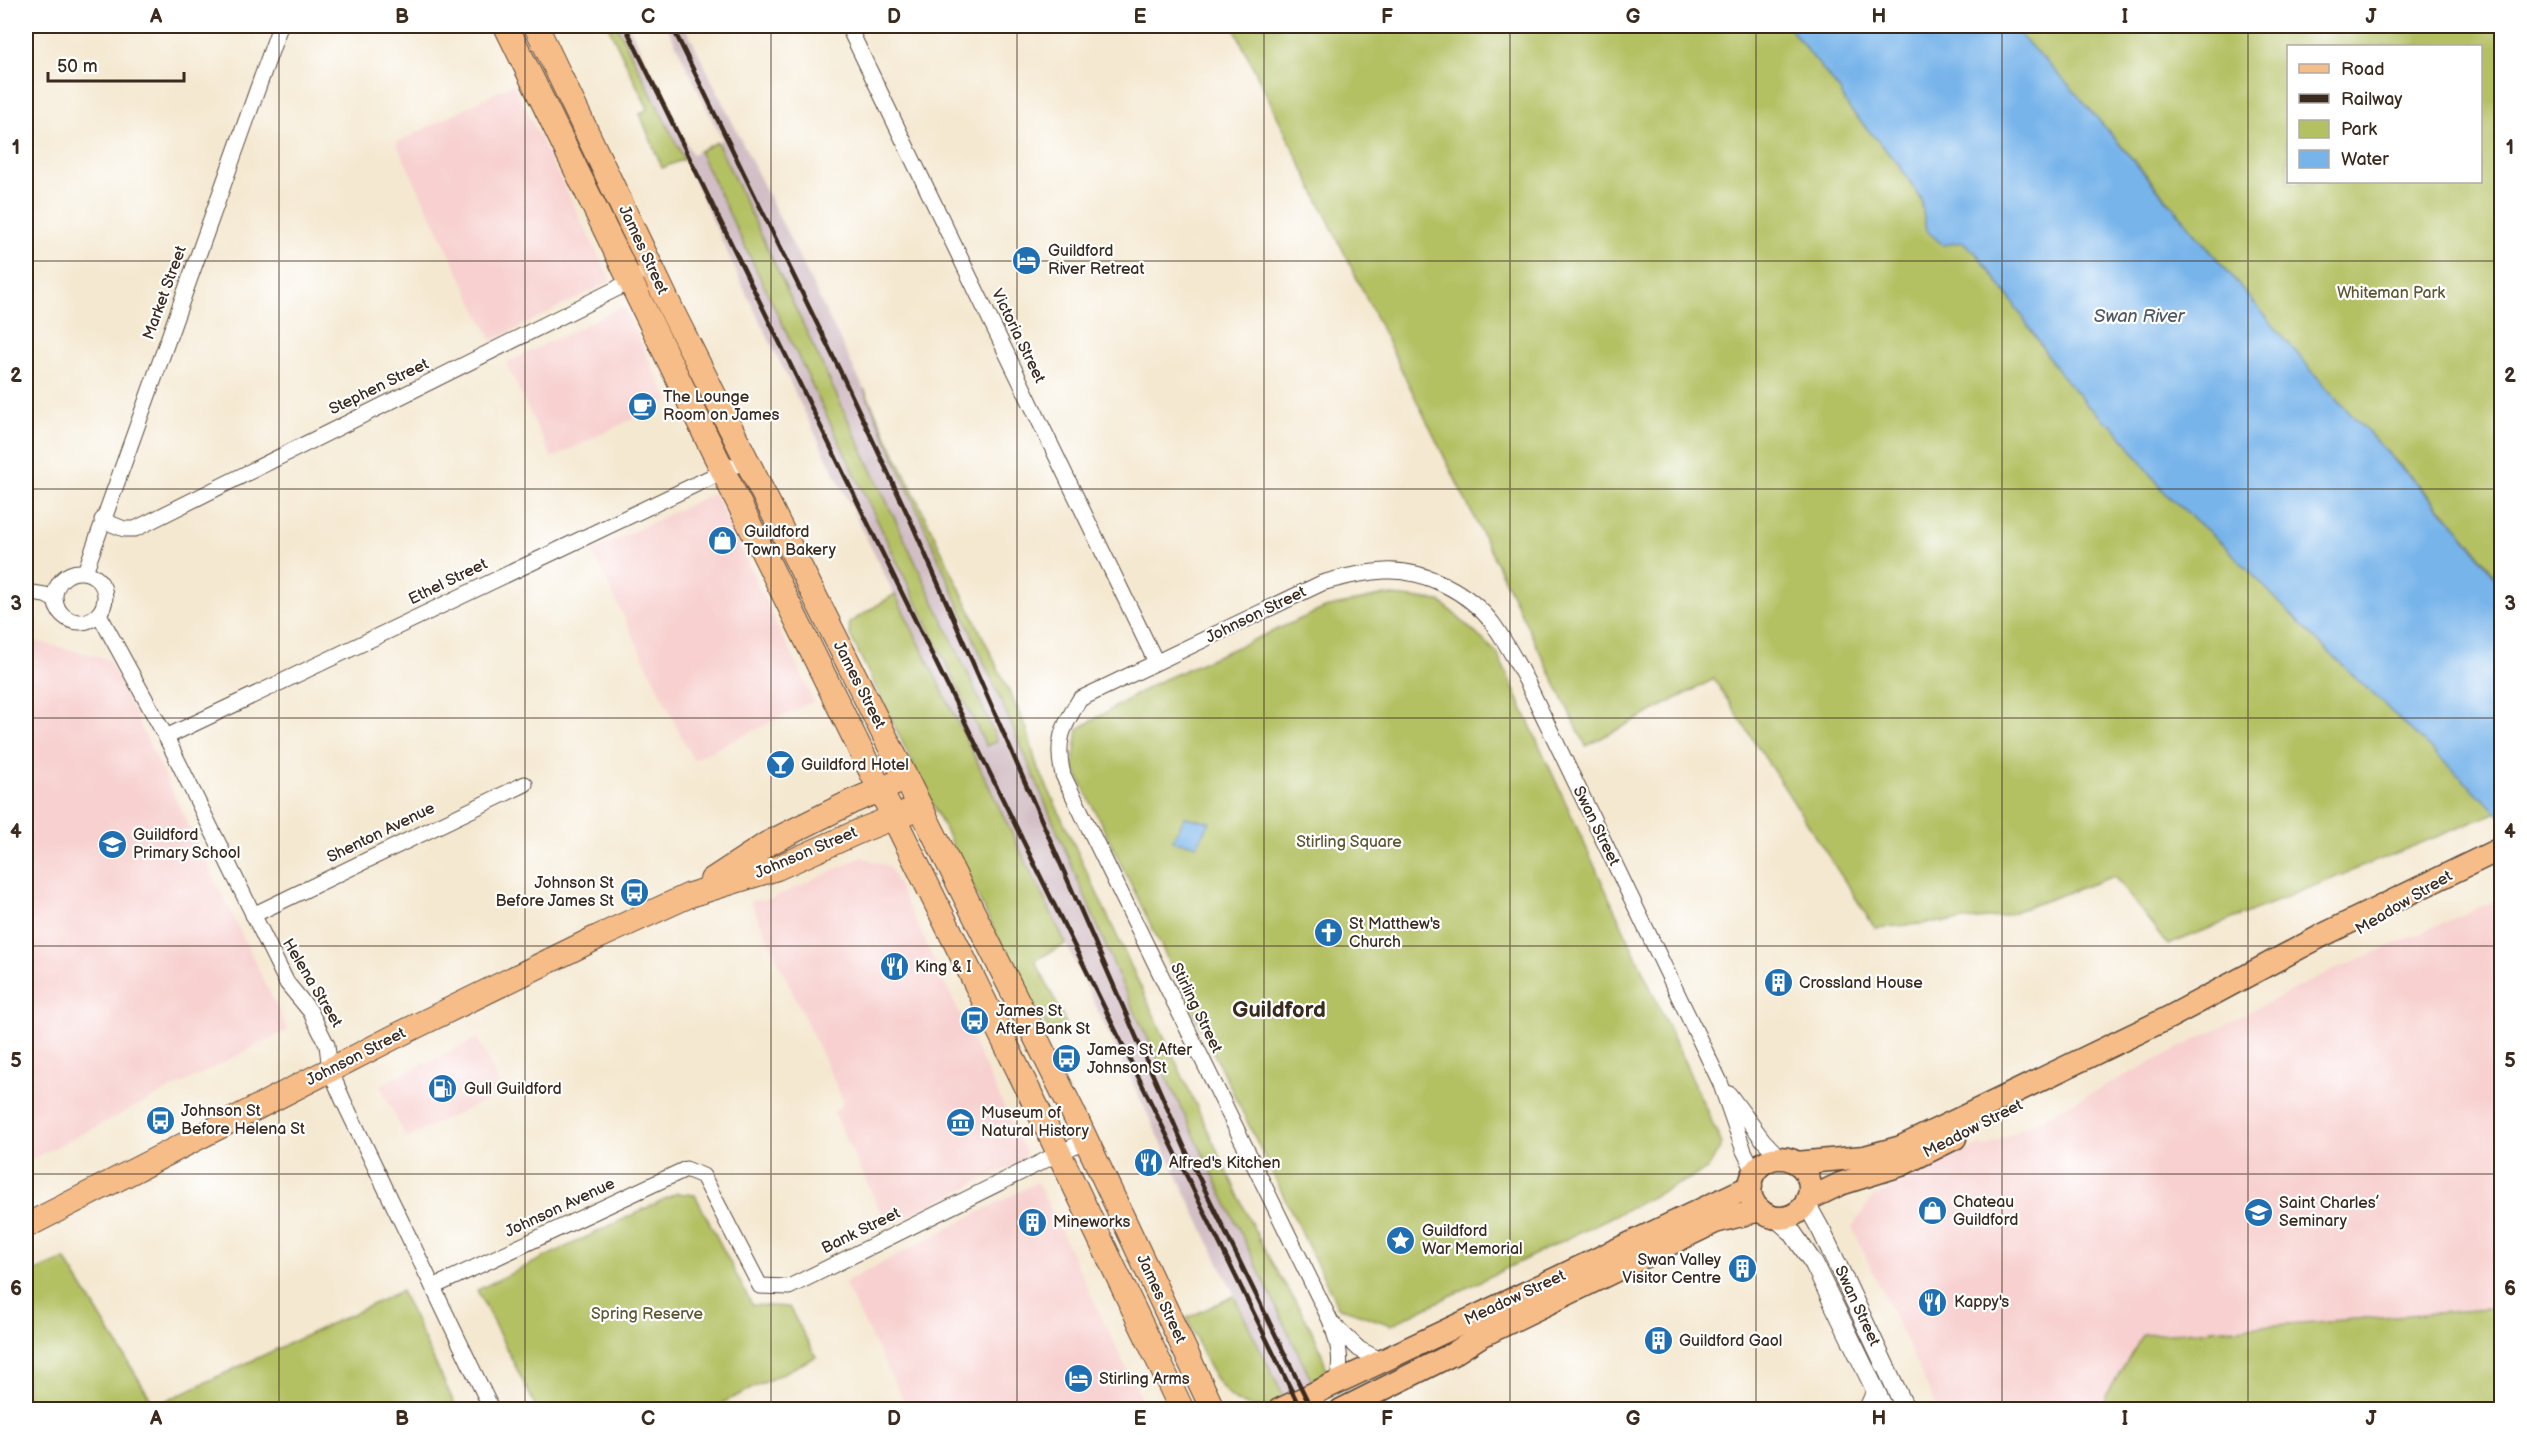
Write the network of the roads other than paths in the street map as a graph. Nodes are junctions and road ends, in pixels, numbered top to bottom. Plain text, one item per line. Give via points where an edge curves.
1 (280, 26) edge
2 (506, 26) edge
3 (536, 26) edge
4 (848, 26) edge
5 (639, 241) junction
6 (631, 282) junction
7 (747, 460) junction
8 (723, 471) junction
9 (102, 520) junction
10 (85, 572) junction
11 (1450, 587) joint
12 (26, 592) edge
13 (55, 600) junction
14 (99, 614) junction
15 (1156, 662) junction
16 (1074, 708) joint
17 (166, 737) junction
18 (906, 778) junction
19 (525, 784) dead end
20 (882, 789) junction
21 (920, 806) junction
22 (896, 818) junction
23 (2502, 848) edge
24 (2466, 866) junction
25 (690, 895) junction
26 (253, 915) junction
27 (330, 1070) junction
28 (1720, 1082) junction
29 (1086, 1140) junction
30 (1059, 1153) junction
31 (1789, 1161) junction
32 (704, 1176) joint
33 (1753, 1179) junction
34 (1807, 1202) junction
35 (1767, 1214) junction
36 (26, 1226) edge
37 (433, 1287) junction
38 (1330, 1320) junction
39 (1382, 1361) junction
40 (1337, 1382) junction
41 (1875, 1389) junction
42 (1363, 1405) edge
43 (492, 1410) edge
44 (1182, 1410) edge
45 (1214, 1410) edge
46 (1279, 1410) edge
47 (1341, 1410) edge
48 (1866, 1410) edge
49 (1886, 1410) edge
50 (1906, 1410) edge

1 - 9 street, Market Street
2 - 6 highway, James Street
3 - 5 highway, James Street
4 - 15 street, Victoria Street
5 - 6 street via 641,269
5 - 7 highway, James Street
6 - 8 highway, James Street
6 - 9 street, Stephen Street via 135,529
7 - 8 street, Ethel Street
7 - 18 highway, James Street
8 - 17 street, Ethel Street
8 - 20 highway, James Street
9 - 10 street, Market Street
10 - 13 street via 60,582
10 - 14 street via 102,584 105,605
11 - 15 street, Johnson Street via 1402,572 1353,574 1322,583
11 - 28 street, Swan Street via 1484,613 1510,651
12 - 13 street
13 - 14 street via 64,617 73,621 92,620
14 - 17 street, Helena Street
15 - 16 street, Johnson Street via 1080,699
16 - 38 street, Stirling Street via 1059,741 1063,775
17 - 26 street, Helena Street
18 - 20 highway, Johnson Street
18 - 21 highway, James Street
19 - 26 street, Shenton Avenue
20 - 22 highway, James Street
20 - 25 highway, Johnson Street via 766,844
21 - 22 highway, Johnson Street
21 - 29 highway, James Street
22 - 25 highway, Johnson Street via 777,868
22 - 30 highway, James Street
23 - 24 main road
24 - 31 main road, Meadow Street via 2325,934 2168,1018 1901,1147 1864,1157
24 - 34 main road, Meadow Street via 2334,945 2208,1012 1901,1165 1840,1184
25 - 27 highway, Johnson Street
26 - 27 street, Helena Street via 287,983 310,1011 327,1045
27 - 36 highway, Johnson Street
27 - 37 street, Helena Street
28 - 31 street, Swan Street via 1763,1140
28 - 33 street, Swan Street
29 - 30 street, Bank Street
29 - 45 highway, James Street
30 - 32 street, Bank Street via 789,1287 760,1286
30 - 44 highway, James Street
31 - 33 main road via 1766,1162
31 - 34 main road via 1805,1172 1809,1183
32 - 37 street, Johnson Avenue via 686,1169
33 - 35 main road via 1752,1197
33 - 39 main road, Meadow Street
34 - 35 main road via 1790,1216
34 - 50 street, Swan Street
35 - 41 street, Swan Street via 1792,1232 1814,1263
35 - 42 main road, Meadow Street via 1705,1227 1491,1331
37 - 43 street, Helena Street
38 - 39 street, Stirling Street via 1359,1349
38 - 40 street, Stirling Street via 1340,1354
39 - 40 main road, Meadow Street
40 - 46 main road, Meadow Street
41 - 48 street
41 - 49 street, Swan Street
42 - 47 main road, Meadow Street

